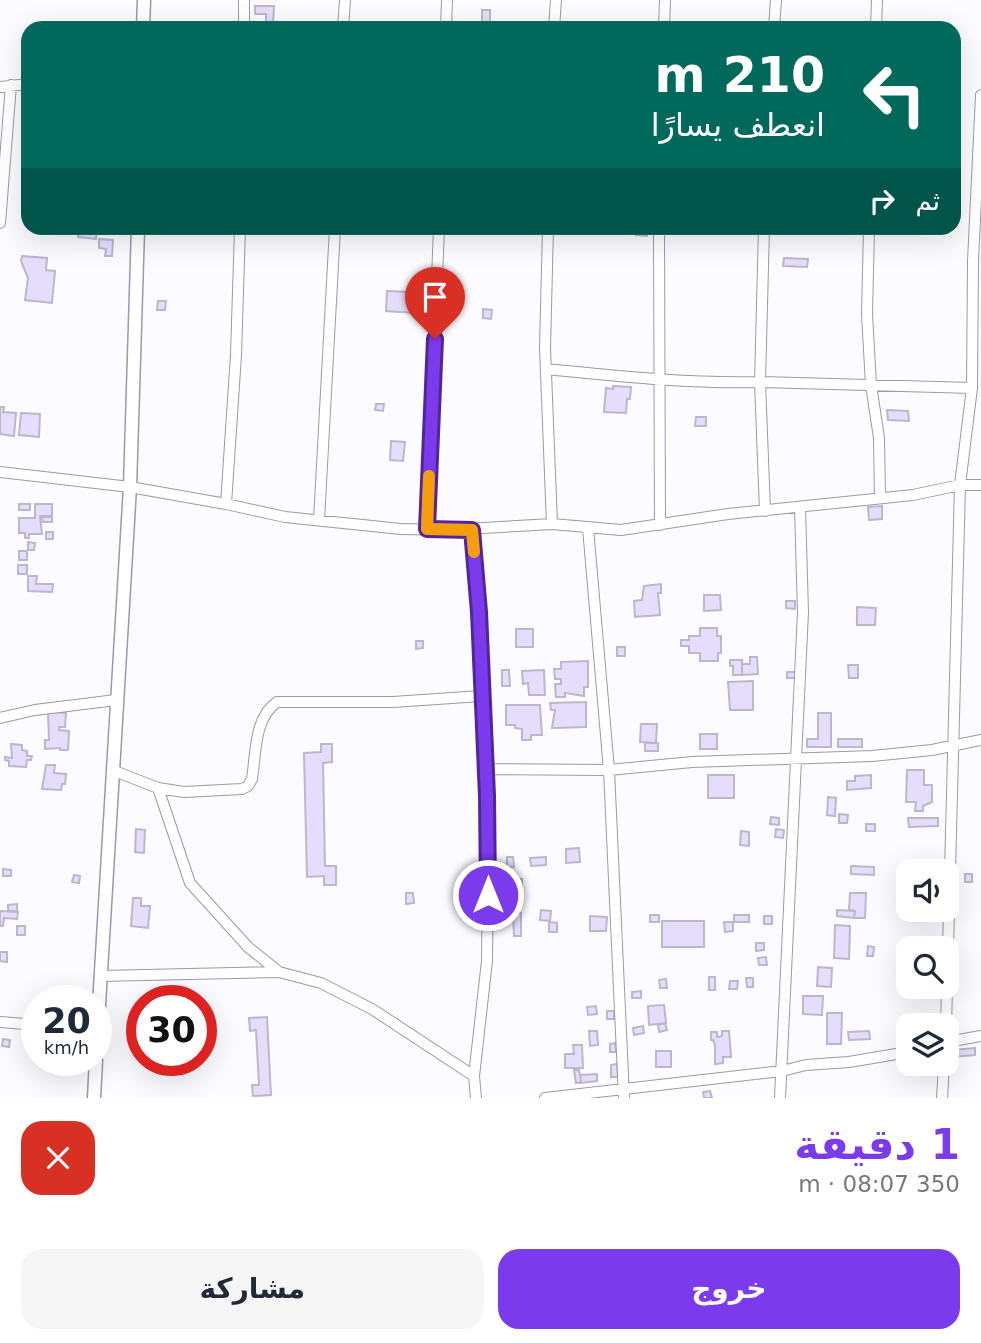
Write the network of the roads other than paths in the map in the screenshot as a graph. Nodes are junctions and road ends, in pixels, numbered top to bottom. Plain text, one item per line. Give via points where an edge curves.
1 (144, 0) edge
2 (244, 0) edge
3 (345, 0) edge
4 (447, 0) edge
5 (556, 0) edge
6 (665, 0) edge
7 (776, 0) edge
8 (877, 0) edge
9 (143, 21) edge
10 (244, 21) edge
11 (344, 21) edge
12 (446, 21) edge
13 (554, 21) edge
14 (664, 21) edge
15 (774, 21) edge
16 (876, 21) edge
17 (6, 86) edge
18 (981, 95) edge
19 (0, 223) edge
20 (138, 235) edge
21 (240, 235) edge
22 (335, 235) edge
23 (439, 235) edge
24 (548, 235) edge
25 (659, 235) edge
26 (764, 235) edge
27 (869, 235) edge
28 (977, 317) edge
29 (546, 369) junction
30 (659, 380) junction
31 (760, 383) junction
32 (872, 386) junction
33 (972, 388) junction
34 (0, 472) edge
35 (960, 485) junction
36 (981, 485) edge
37 (130, 487) junction
38 (880, 499) junction
39 (226, 504) junction
40 (800, 508) junction
41 (765, 511) junction
42 (319, 520) junction
43 (552, 524) junction
44 (660, 526) junction
45 (588, 528) junction
46 (427, 529) junction
47 (472, 530) junction
48 (481, 696) junction
49 (116, 700) junction
50 (0, 718) edge
51 (981, 740) edge
52 (953, 744) junction
53 (798, 760) junction
54 (485, 769) junction
55 (112, 770) junction
56 (610, 770) junction
57 (158, 788) junction
58 (278, 972) junction
59 (100, 975) junction
60 (99, 985) edge
61 (946, 1013) edge
62 (0, 1022) edge
63 (21, 1024) edge
64 (981, 1036) edge
65 (959, 1040) edge
66 (896, 1054) edge
67 (782, 1071) junction
68 (95, 1076) edge
69 (474, 1076) junction
70 (943, 1076) edge
71 (624, 1093) edge
72 (94, 1098) edge
73 (476, 1098) edge
74 (545, 1098) edge
75 (780, 1098) edge
76 (942, 1098) edge

1 - 9 street
2 - 10 street
3 - 11 street
4 - 12 street
5 - 13 street
6 - 14 street
7 - 15 street
8 - 16 street
17 - 19 street
18 - 28 street via 973,261
20 - 37 street
21 - 39 street
22 - 42 street
23 - 46 street
24 - 29 street
25 - 30 street
26 - 31 street
27 - 32 street
28 - 33 street
29 - 30 street
29 - 43 street
30 - 31 street
30 - 44 street
31 - 32 street
31 - 41 street
32 - 33 street
32 - 38 street
33 - 35 street
34 - 37 street
35 - 36 street
35 - 38 street
35 - 52 street
37 - 39 street
37 - 49 street
38 - 40 street
39 - 42 street
40 - 41 street
40 - 53 street via 803,612
41 - 44 street
42 - 46 street
43 - 45 street
43 - 47 street
44 - 45 street
45 - 56 street
46 - 47 street
47 - 48 street
48 - 54 street
48 - 57 street via 277,702 266,710 261,723 248,786 184,792
49 - 50 street
49 - 55 street
51 - 52 street
52 - 53 street via 913,753
52 - 61 street
53 - 56 street via 692,762
53 - 67 street
54 - 56 street
54 - 69 street via 487,961
55 - 57 street
55 - 59 street
56 - 71 street
57 - 58 street via 190,883 248,947
58 - 59 street
58 - 69 street via 321,983 372,1010
59 - 60 street
62 - 63 street
64 - 65 street
66 - 67 street
67 - 71 street
67 - 75 street
68 - 72 street
69 - 73 street
70 - 76 street
71 - 74 street

